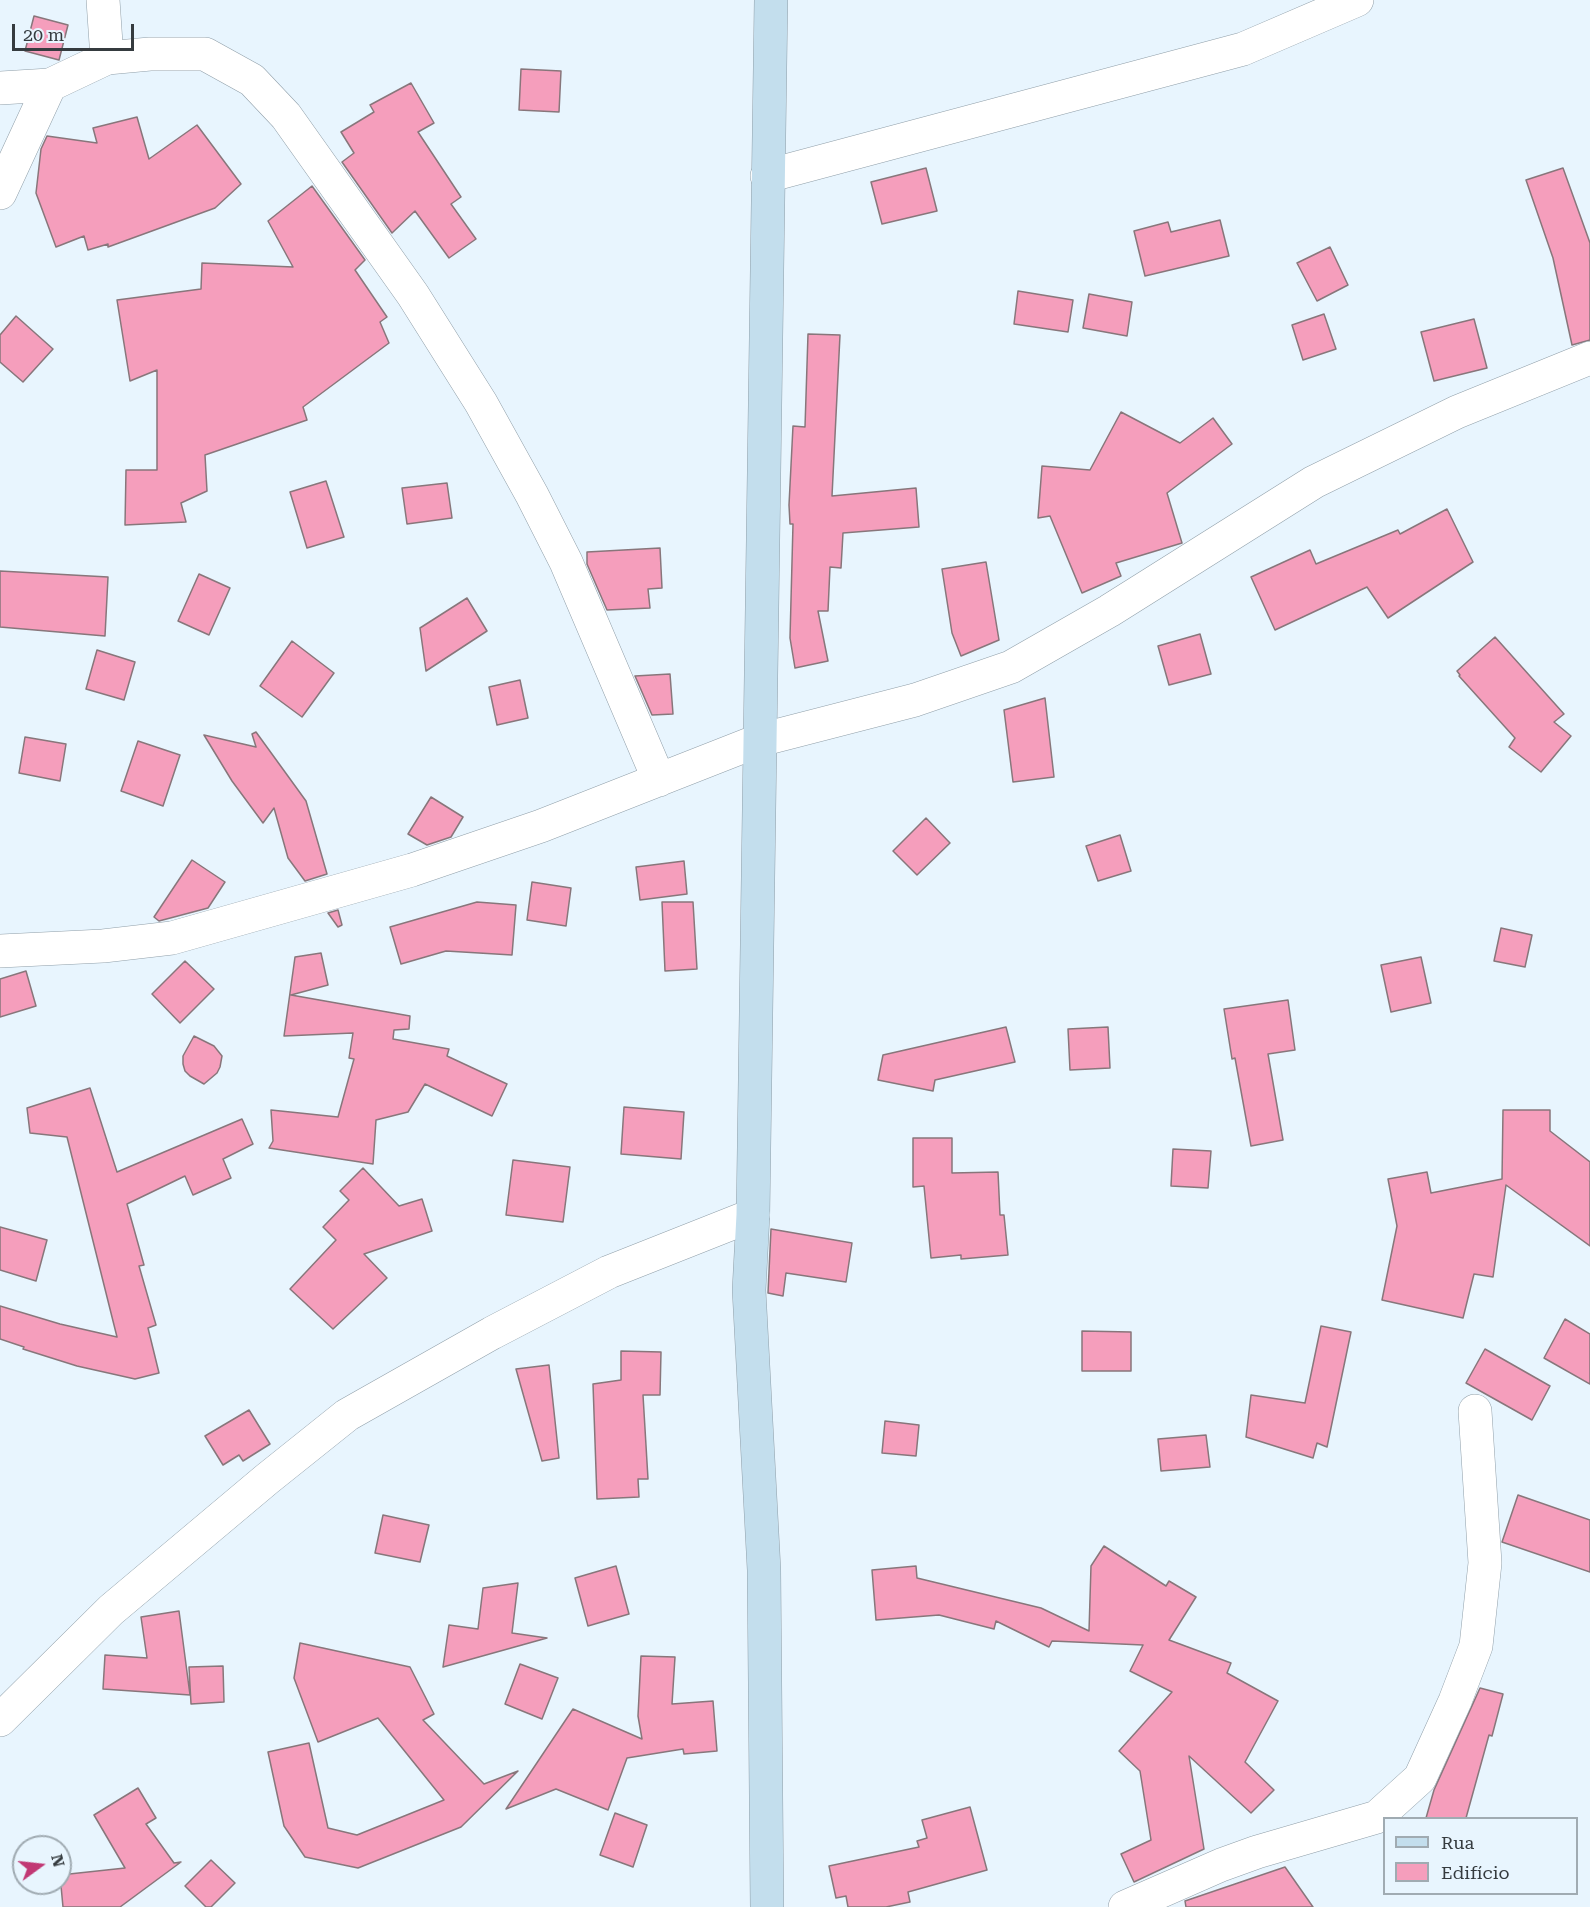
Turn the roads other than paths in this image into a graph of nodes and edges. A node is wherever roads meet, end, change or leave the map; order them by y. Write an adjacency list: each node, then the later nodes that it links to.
1 (104, 0): 4 (street)
2 (771, 0): 7 (street)
3 (1357, 0): 7 (street)
4 (107, 58): 5 (street); 11 (street)
5 (50, 85): 6 (street); 8 (street)
6 (0, 88)
7 (767, 176): 10 (street)
8 (0, 193)
9 (1590, 358): 10 (street)
10 (760, 740): 11 (street); 13 (street)
11 (659, 780): 12 (street)
12 (0, 951)
13 (753, 1215): 15 (street); 16 (street)
14 (1475, 1411): 17 (street)
15 (0, 1720)
16 (767, 1907)
17 (1125, 1907)

